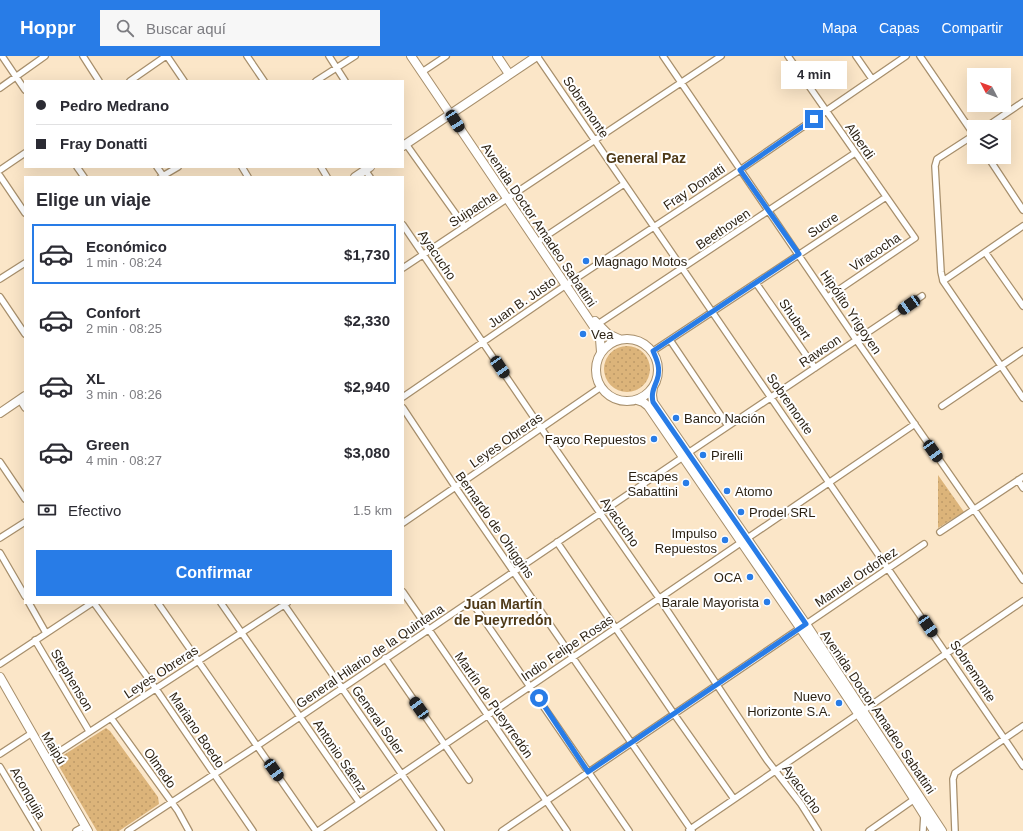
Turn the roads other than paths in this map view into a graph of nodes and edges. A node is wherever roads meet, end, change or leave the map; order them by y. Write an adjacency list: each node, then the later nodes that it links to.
1 (2, 56): 21 (street)
2 (45, 56): 21 (street)
3 (83, 56): 23 (street)
4 (166, 56): 24 (street); 25 (street)
5 (247, 56): 26 (street)
6 (329, 56): 18 (street)
7 (355, 56): 18 (street)
8 (411, 56): 19 (main road, Avenida Doctor Amadeo Sabattini)
9 (446, 56): 19 (street)
10 (497, 56): 20 (main road)
11 (537, 56): 20 (main road); 38 (street, Sobremonte)
12 (663, 56): 29 (street, Hipólito Yrigoyen)
13 (721, 56): 29 (street, Suipacha)
14 (788, 56): 33 (street, Alberdi)
15 (856, 56): 22 (street)
16 (906, 56): 22 (street, Fray Donatti)
17 (920, 56): 36 (street)
18 (336, 68): 27 (street); 28 (street)
19 (422, 72): 34 (main road, Avenida Doctor Amadeo Sabattini)
20 (509, 74): 34 (main road)
21 (16, 76): 30 (street); 31 (street)
22 (872, 79): 33 (street, Fray Donatti)
23 (98, 80)
24 (131, 80)
25 (183, 80)
26 (263, 80)
27 (318, 80)
28 (344, 80)
29 (681, 83): 38 (street, Suipacha); 45 (street, Hipólito Yrigoyen)
30 (0, 88)
31 (24, 88)
32 (1023, 102): 35 (street)
33 (826, 110): 40 (street, Alberdi); 45 (street, Fray Donatti)
34 (452, 112): 39 (main road); 52 (main road, Avenida Doctor Amadeo Sabattini)
35 (996, 120)
36 (967, 125)
37 (967, 140): 69 (street)
38 (594, 141): 50 (street, Sobremonte); 52 (street, Suipacha)
39 (405, 145): 58 (street)
40 (855, 153): 51 (street, Alberdi); 54 (street, Beethoven)
41 (24, 154): 44 (street)
42 (993, 164): 53 (street)
43 (176, 168): 48 (street)
44 (0, 170)
45 (740, 170): 54 (street, Hipólito Yrigoyen); 59 (street, Fray Donatti)
46 (369, 171): 49 (main road)
47 (0, 176): 55 (street)
48 (164, 176)
49 (357, 176)
50 (624, 184): 59 (street, Sobremonte); 61 (street)
51 (886, 197): 60 (street, Alberdi); 63 (street, Sucre)
52 (509, 198): 58 (street, Suipacha); 61 (main road, Avenida Doctor Amadeo Sabattini); 71 (main road, Avenida Doctor Amadeo Sabattini)
53 (1023, 210)
54 (769, 211): 63 (street, Hipólito Yrigoyen); 67 (street, Beethoven)
55 (24, 212)
56 (404, 226): 64 (street, Ayacucho)
57 (1023, 226): 62 (street)
58 (465, 227): 64 (street, Suipacha)
59 (654, 227): 67 (street, Sobremonte); 71 (street, Juan B. Justo)
60 (915, 238): 74 (street, Viracocha)
61 (540, 240): 71 (main road, Avenida Doctor Amadeo Sabattini)
62 (986, 252): 69 (street); 75 (street)
63 (799, 254): 70 (street, Sucre); 74 (street, Hipólito Yrigoyen)
64 (423, 255): 66 (street, Suipacha); 82 (street, Ayacucho)
65 (24, 264): 68 (street)
66 (404, 267)
67 (683, 269): 76 (street, Sobremonte); 77 (street, Beethoven)
68 (0, 279)
69 (943, 281): 86 (street)
70 (756, 283): 76 (street, Sucre); 87 (street, Shubert)
71 (568, 284): 77 (main road, Avenida Doctor Amadeo Sabattini); 82 (street, Juan B. Justo); 85 (main road, Avenida Doctor Amadeo Sabattini)
72 (922, 296): 81 (street, Rawson)
73 (0, 297): 78 (street)
74 (828, 297): 81 (street, Hipólito Yrigoyen)
75 (1023, 306)
76 (712, 311): 80 (street); 92 (street, Sobremonte)
77 (598, 324): 79 (main road, Avenida Doctor Amadeo Sabattini)
78 (24, 333)
79 (619, 339): 83 (main road); 85 (main road)
80 (670, 340): 83 (street); 99 (street)
81 (857, 341): 87 (street, Rawson); 98 (street, Hipólito Yrigoyen)
82 (483, 342): 90 (street, Juan B. Justo); 100 (street, Ayacucho)
83 (653, 351): 89 (main road)
84 (1023, 351): 86 (street)
85 (601, 352): 88 (main road)
86 (1001, 365): 93 (street); 95 (street)
87 (815, 368): 92 (street, Rawson)
88 (601, 387): 94 (main road); 100 (street, Leyes Obreras)
89 (653, 388): 94 (main road); 101 (main road, Avenida Doctor Amadeo Sabattini)
90 (404, 396)
91 (22, 398): 97 (main road)
92 (770, 398): 99 (street, General Hilario de la Quintana); 104 (street, Sobremonte)
93 (1023, 398)
94 (637, 400): 101 (main road, Avenida Doctor Amadeo Sabattini)
95 (942, 406)
96 (404, 410): 105 (street, Bernardo de Ohiggins)
97 (0, 413)
98 (915, 424): 104 (street, Indio Felipe Rosas); 108 (street, Hipólito Yrigoyen)
99 (728, 426): 101 (street, General Hilario de la Quintana)
100 (541, 428): 105 (street, Leyes Obreras); 109 (street, Ayacucho)
101 (685, 455): 109 (street, General Hilario de la Quintana); 114 (main road, Avenida Doctor Amadeo Sabattini)
102 (0, 462): 107 (street)
103 (1020, 478): 106 (street); 108 (street)
104 (829, 482): 114 (street, Indio Felipe Rosas); 118 (street, Sobremonte)
105 (456, 488): 110 (street, Leyes Obreras); 119 (street, Bernardo de Ohiggins)
106 (1023, 488)
107 (24, 498)
108 (974, 509): 112 (street); 120 (street, Hipólito Yrigoyen)
109 (600, 513): 115 (street, General Hilario de la Quintana); 123 (street, Ayacucho)
110 (404, 522)
111 (24, 523): 113 (street)
112 (940, 532)
113 (0, 538)
114 (744, 540): 123 (street, Indio Felipe Rosas); 132 (main road, Avenida Doctor Amadeo Sabattini)
115 (557, 542): 119 (street, General Hilario de la Quintana); 133 (street)
116 (924, 544): 118 (street, Manuel Ordoñez)
117 (0, 553): 121 (street)
118 (888, 568): 132 (street, Manuel Ordoñez); 138 (street, Sobremonte)
119 (514, 572): 124 (street, General Hilario de la Quintana); 139 (street, Bernardo de Ohiggins)
120 (1023, 580)
121 (24, 594)
122 (404, 594): 134 (street, Martín de Pueyrredón)
123 (659, 598): 133 (street, Indio Felipe Rosas); 144 (street, Ayacucho)
124 (471, 601): 134 (street, General Hilario de la Quintana); 145 (street)
125 (1023, 601): 138 (street)
126 (30, 604): 135 (street)
127 (91, 604): 135 (street)
128 (94, 604): 147 (street, Mariano Boedo)
129 (159, 604): 141 (street)
130 (222, 604): 136 (street, Antonio Sáenz)
131 (285, 604): 136 (street, Leyes Obreras); 146 (street, General Soler)
132 (803, 626): 144 (street, Manuel Ordoñez); 148 (main road, Avenida Doctor Amadeo Sabattini)
133 (615, 628): 139 (street, Indio Felipe Rosas); 149 (street)
134 (428, 630): 140 (street, General Hilario de la Quintana); 150 (street, Martín de Pueyrredón)
135 (46, 633): 137 (street)
136 (242, 633): 141 (street, Leyes Obreras); 151 (street, Antonio Sáenz)
137 (35, 640): 142 (street); 154 (street, Stephenson)
138 (946, 654): 148 (street); 156 (street, Sobremonte)
139 (573, 657): 145 (street, Indio Felipe Rosas); 157 (street, Bernardo de Ohiggins)
140 (385, 658): 146 (street, General Hilario de la Quintana); 158 (street)
141 (197, 661): 147 (street, Leyes Obreras); 159 (street)
142 (0, 664)
143 (0, 677): 155 (main road, Maipú)
144 (717, 685): 149 (street, Manuel Ordoñez); 164 (street, Ayacucho)
145 (530, 686): 150 (street, Indio Felipe Rosas); 165 (street)
146 (342, 688): 151 (street, General Hilario de la Quintana); 167 (street, General Soler)
147 (156, 689): 152 (street, Leyes Obreras); 166 (street, Mariano Boedo)
148 (860, 712): 164 (street); 169 (main road, Avenida Doctor Amadeo Sabattini)
149 (674, 714): 157 (street, Manuel Ordoñez); 170 (street)
150 (488, 716): 158 (street, Indio Felipe Rosas); 171 (street, Martín de Pueyrredón)
151 (300, 717): 159 (street, General Hilario de la Quintana); 172 (street, Antonio Sáenz)
152 (112, 718): 154 (street, Leyes Obreras); 173 (street, Olmedo)
153 (1023, 726): 156 (street)
154 (89, 731): 161 (street, Leyes Obreras)
155 (32, 733): 160 (street); 161 (main road, Maipú)
156 (1005, 739): 162 (street, Sobremonte); 192 (street)
157 (631, 743): 165 (street, Manuel Ordoñez); 177 (street, Bernardo de Ohiggins)
158 (445, 745): 167 (street, Indio Felipe Rosas); 168 (street)
159 (257, 746): 166 (street, General Hilario de la Quintana); 182 (street)
160 (0, 754)
161 (48, 759): 175 (main road, Maipú)
162 (1023, 766)
163 (0, 767): 178 (street, Aconquija)
164 (776, 770): 170 (street); 187 (street, Ayacucho)
165 (588, 772): 171 (street, Manuel Ordoñez); 186 (street)
166 (214, 774): 173 (street, General Hilario de la Quintana); 181 (street, Mariano Boedo)
167 (401, 774): 172 (street, Indio Felipe Rosas); 183 (street, General Soler)
168 (468, 780)
169 (917, 798): 174 (main road, Avenida Doctor Amadeo Sabattini); 188 (street); 191 (main road, Avenida Doctor Amadeo Sabattini)
170 (734, 799): 177 (street)
171 (546, 801): 184 (street, Manuel Ordoñez); 185 (street, Martín de Pueyrredón)
172 (359, 802): 182 (street, Indio Felipe Rosas)
173 (171, 803): 176 (street, General Hilario de la Quintana); 180 (street, Olmedo)
174 (924, 814): 189 (street); 190 (main road, Avenida Doctor Amadeo Sabattini)
175 (87, 828): 179 (street)
176 (130, 830)
177 (690, 830)
178 (38, 831)
179 (76, 831)
180 (189, 831)
181 (253, 831)
182 (317, 831)
183 (441, 831)
184 (503, 831)
185 (567, 831)
186 (629, 831)
187 (818, 831)
188 (869, 831)
189 (923, 831)
190 (934, 831)
191 (942, 831)
192 (955, 831)

